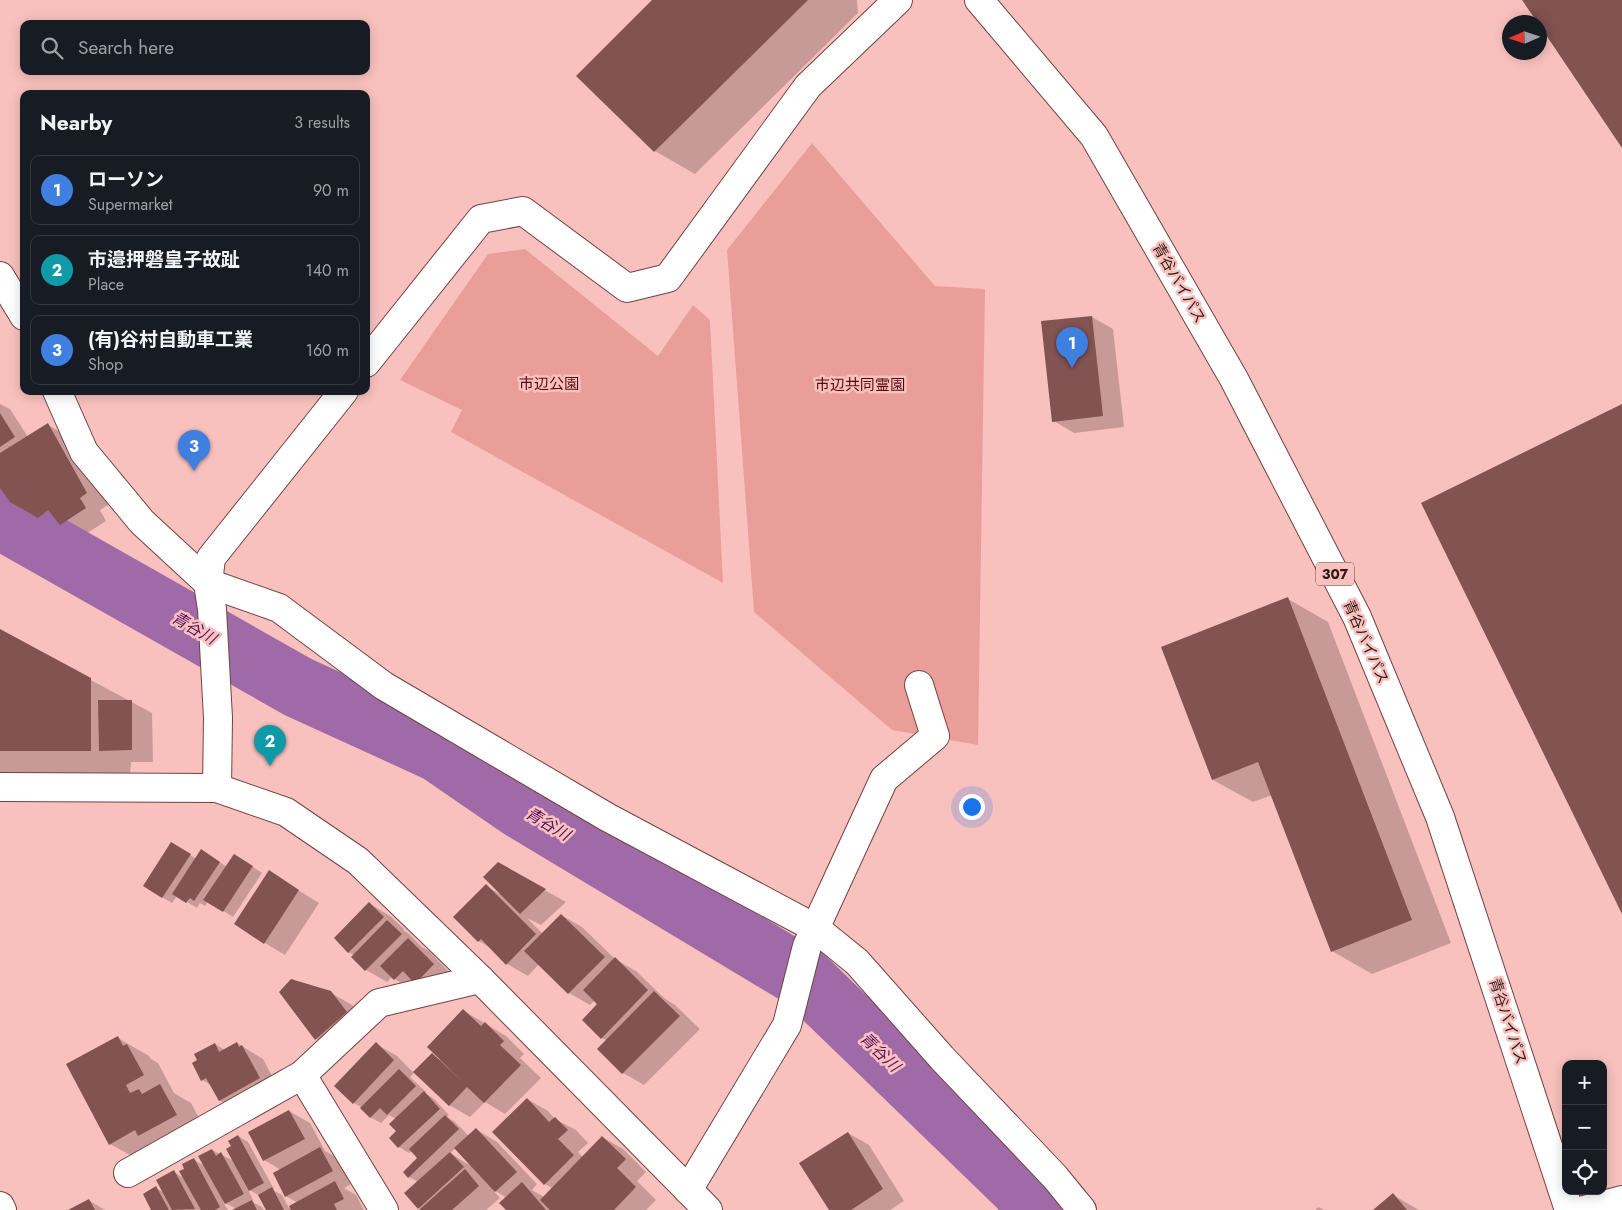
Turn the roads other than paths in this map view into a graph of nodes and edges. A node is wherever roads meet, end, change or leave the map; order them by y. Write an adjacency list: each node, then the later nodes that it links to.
1 (898, 0): 5 (main road)
2 (979, 0): 23 (main road, 青谷バイパス / 307)
3 (0, 276): 4 (main road)
4 (20, 309)
5 (370, 359)
6 (59, 395): 8 (main road)
7 (341, 395): 8 (main road)
8 (208, 583): 11 (main road); 12 (main road)
9 (919, 685): 12 (main road)
10 (0, 787): 11 (main road)
11 (217, 788): 13 (main road)
12 (811, 937): 16 (main road); 22 (main road)
13 (480, 979): 14 (main road); 16 (main road)
14 (302, 1075): 15 (main road); 20 (main road)
15 (128, 1173)
16 (688, 1190): 21 (main road)
17 (1622, 1200): 24 (main road)
18 (0, 1206): 19 (main road)
19 (2, 1210)
20 (384, 1210)
21 (708, 1210)
22 (1082, 1210)
23 (1569, 1210)
24 (1584, 1210)

